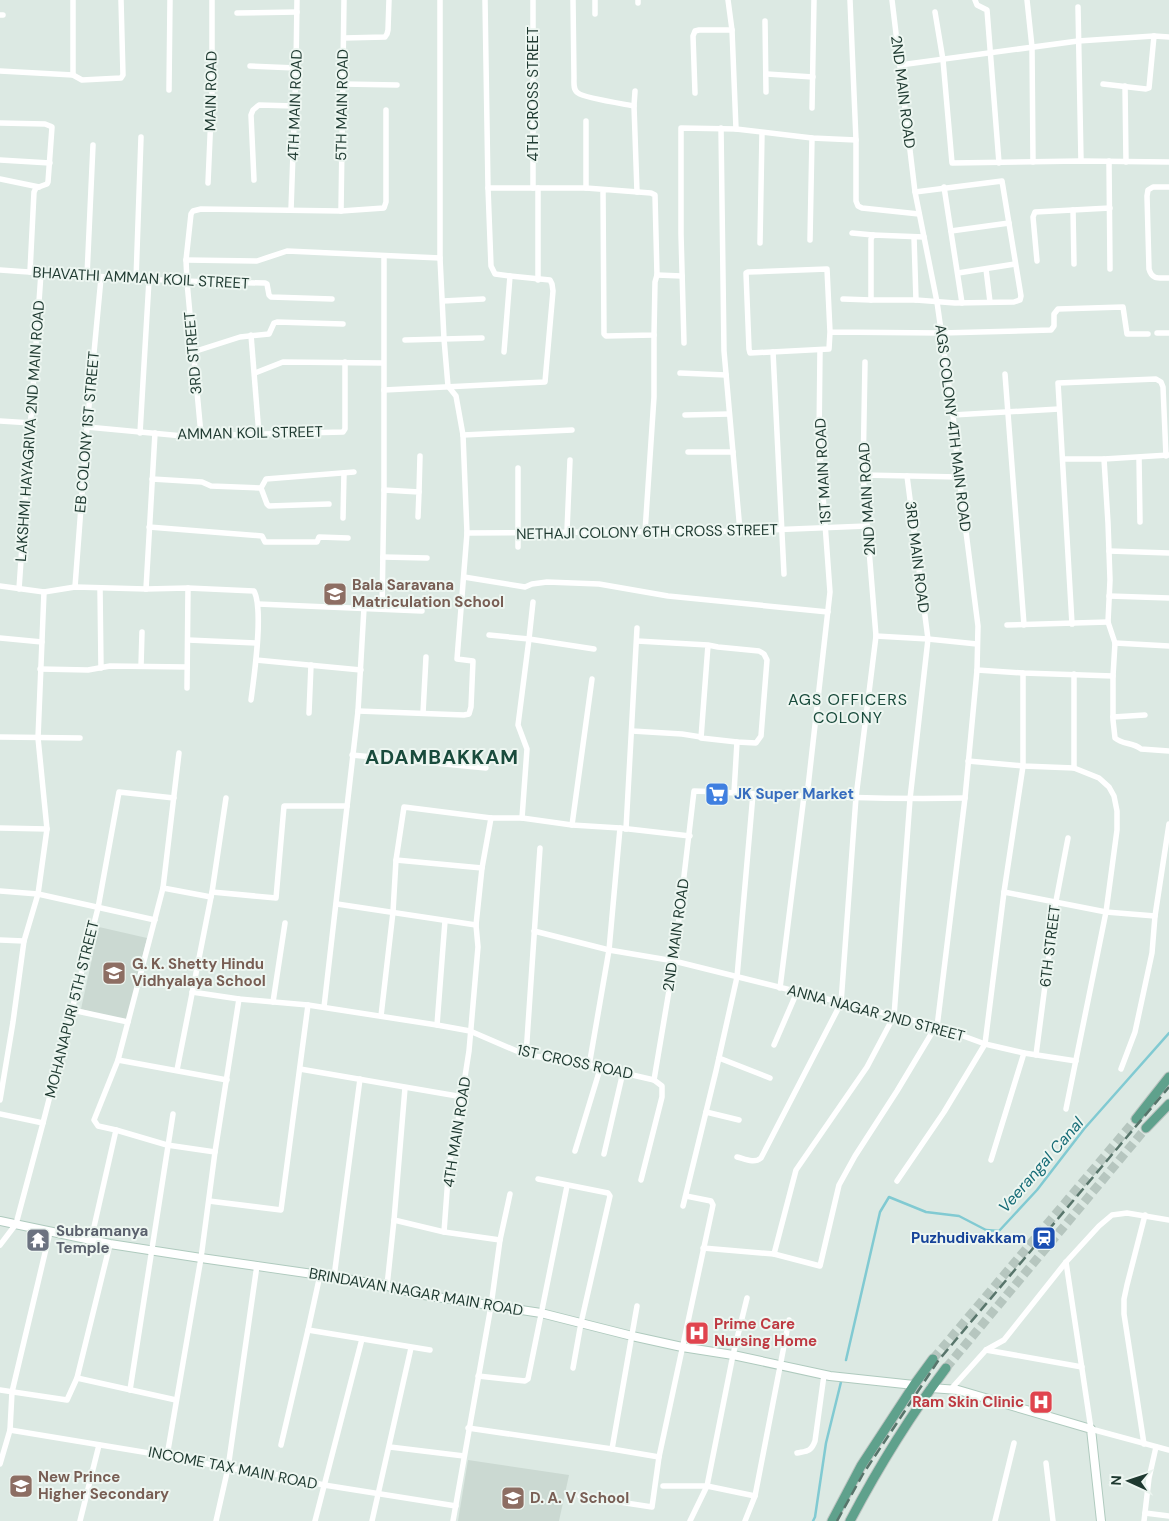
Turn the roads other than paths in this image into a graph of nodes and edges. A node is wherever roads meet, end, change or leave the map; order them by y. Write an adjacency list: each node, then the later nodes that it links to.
1 (73, 0): 38 (street)
2 (121, 0): 38 (street)
3 (170, 0): 44 (street)
4 (212, 0): 71 (street, MAIN ROAD)
5 (297, 0): 20 (street, 4TH MAIN ROAD)
6 (344, 0): 28 (street, 5TH MAIN ROAD)
7 (389, 0): 28 (street)
8 (440, 0): 95 (street)
9 (485, 0): 75 (street)
10 (533, 0): 76 (street, 4TH CROSS STREET)
11 (573, 0): 49 (street)
12 (595, 0): 23 (street)
13 (728, 0): 25 (street)
14 (814, 0): 39 (street)
15 (850, 0): 59 (street)
16 (892, 0): 33 (street, 2ND MAIN ROAD)
17 (975, 0): 31 (street)
18 (1027, 0): 30 (street)
19 (1078, 6): 29 (street)
20 (297, 12): 22 (street); 35 (street, 4TH MAIN ROAD)
21 (935, 12): 32 (street)
22 (237, 13)
23 (595, 14)
24 (765, 21): 37 (street)
25 (732, 30): 47 (street); 55 (street)
26 (1154, 36): 27 (street); 29 (street); 43 (street)
27 (1169, 37)
28 (344, 38): 40 (street, 5TH MAIN ROAD)
29 (1078, 41): 30 (street); 62 (street)
30 (1032, 46): 31 (street); 64 (street)
31 (990, 54): 32 (street); 68 (street)
32 (943, 60): 33 (street); 68 (street)
33 (900, 65): 80 (street, 2ND MAIN ROAD)
34 (250, 66): 35 (street)
35 (296, 68): 48 (street, 4TH MAIN ROAD)
36 (0, 71): 38 (street)
37 (767, 74): 39 (street); 46 (street)
38 (72, 75)
39 (813, 77): 50 (street)
40 (342, 84): 42 (street); 84 (street, 5TH MAIN ROAD)
41 (1103, 84): 43 (street)
42 (397, 85)
43 (1125, 86): 65 (street)
44 (169, 90)
45 (635, 91): 49 (street)
46 (766, 92)
47 (695, 93)
48 (295, 106): 70 (street); 82 (street, 4TH MAIN ROAD)
49 (634, 106): 79 (street)
50 (812, 108)
51 (386, 110): 84 (street)
52 (586, 121): 77 (street)
53 (0, 123): 67 (street)
54 (721, 128): 55 (street); 109 (street); 147 (street)
55 (736, 129): 56 (street)
56 (762, 133): 58 (street); 93 (street)
57 (141, 137): 112 (street)
58 (812, 138): 59 (street); 92 (street)
59 (856, 140): 85 (street)
60 (93, 145): 106 (street)
61 (0, 160): 67 (street)
62 (1081, 161): 63 (street); 64 (street)
63 (1109, 161): 65 (street); 81 (street)
64 (1032, 162): 68 (street)
65 (1126, 162): 66 (street)
66 (1169, 162)
67 (50, 163): 74 (street)
68 (999, 163)
69 (0, 179): 74 (street)
70 (254, 180)
71 (208, 183)
72 (944, 187): 80 (street); 86 (street); 87 (street)
73 (1169, 187): 111 (street)
74 (36, 188): 103 (street)
75 (488, 188): 76 (street); 107 (street)
76 (536, 188): 77 (street); 114 (street, 4TH CROSS STREET)
77 (586, 188): 78 (street)
78 (603, 190): 79 (street); 132 (street)
79 (637, 192): 108 (street)
80 (915, 192): 85 (street, 2ND MAIN ROAD)
81 (1110, 208): 83 (street); 101 (street)
82 (291, 210): 84 (street); 96 (street, 3RD STREET)
83 (1073, 210): 97 (street); 99 (street)
84 (340, 211)
85 (919, 214): 91 (street, AGS COLONY 4TH MAIN ROAD)
86 (1009, 223): 87 (street); 98 (street)
87 (951, 231): 104 (street)
88 (852, 233): 89 (street)
89 (873, 235): 90 (street); 119 (street)
90 (914, 237): 91 (street); 120 (street)
91 (924, 237): 122 (street, AGS COLONY 4TH MAIN ROAD)
92 (810, 240)
93 (760, 243)
94 (384, 256): 95 (street); 96 (street); 143 (street)
95 (440, 258): 121 (street)
96 (186, 260): 115 (street, 3RD STREET)
97 (1037, 261)
98 (1015, 264): 100 (street); 123 (street)
99 (1074, 264)
100 (986, 269): 104 (street); 123 (street)
101 (1110, 269)
102 (0, 270): 103 (street, BHAVATHI AMMAN KOIL STREET)
103 (30, 272): 105 (street, BHAVATHI AMMAN KOIL STREET)
104 (958, 273): 124 (street)
105 (41, 274): 106 (street, BHAVATHI AMMAN KOIL STREET); 156 (street, LAKSHMI HAYAGRIVA 2ND MAIN ROAD)
106 (88, 276): 110 (street, BHAVATHI AMMAN KOIL STREET)
107 (510, 276): 114 (street); 139 (street)
108 (657, 276): 109 (street); 132 (street)
109 (682, 276): 136 (street)
110 (101, 278): 112 (street, BHAVATHI AMMAN KOIL STREET); 157 (street, EB COLONY 1ST STREET)
111 (1169, 278)
112 (136, 280): 113 (street, BHAVATHI AMMAN KOIL STREET)
113 (150, 280): 115 (street, BHAVATHI AMMAN KOIL STREET); 159 (street)
114 (538, 280): 148 (street)
115 (187, 282): 116 (street, BHAVATHI AMMAN KOIL STREET); 138 (street, 3RD STREET)
116 (332, 299)
117 (482, 299): 121 (street)
118 (843, 299): 119 (street)
119 (871, 300): 120 (street)
120 (916, 300): 122 (street)
121 (443, 301): 134 (street)
122 (937, 302): 124 (street); 127 (street, AGS COLONY 4TH MAIN ROAD)
123 (990, 302): 124 (street)
124 (962, 303)
125 (343, 324): 131 (street)
126 (830, 332): 127 (street); 137 (street); 140 (street)
127 (941, 333): 130 (street); 154 (street, AGS COLONY 4TH MAIN ROAD)
128 (1157, 333): 129 (street)
129 (1169, 333)
130 (1148, 334)
131 (251, 335): 138 (street); 144 (street)
132 (654, 335): 192 (street)
133 (482, 338): 134 (street)
134 (444, 339): 135 (street); 148 (street)
135 (405, 340)
136 (684, 343)
137 (820, 350): 140 (street); 188 (street, 1ST MAIN ROAD)
138 (193, 352): 161 (street, 3RD STREET)
139 (504, 352)
140 (773, 352): 189 (street)
141 (345, 362): 143 (street); 144 (street); 162 (street, AMMAN KOIL STREET)
142 (865, 362): 175 (street, 2ND MAIN ROAD)
143 (383, 363): 149 (street)
144 (255, 373): 162 (street)
145 (680, 373): 147 (street)
146 (1005, 374): 151 (street)
147 (726, 375): 152 (street)
148 (448, 386): 149 (street); 163 (street)
149 (384, 390): 180 (street)
150 (1060, 409): 151 (street); 167 (street); 169 (street)
151 (1007, 412): 154 (street); 221 (street)
152 (730, 414): 153 (street); 165 (street)
153 (685, 415)
154 (953, 416): 177 (street, AGS COLONY 4TH MAIN ROAD)
155 (0, 420): 156 (street)
156 (32, 423): 207 (street, LAKSHMI HAYAGRIVA 2ND MAIN ROAD)
157 (87, 427): 159 (street, AMMAN KOIL STREET); 204 (street, EB COLONY 1ST STREET)
158 (572, 430): 163 (street)
159 (140, 433): 160 (street, AMMAN KOIL STREET)
160 (155, 434): 161 (street, AMMAN KOIL STREET); 178 (street)
161 (201, 435): 162 (street, AMMAN KOIL STREET)
162 (259, 435)
163 (462, 435): 193 (street)
164 (688, 452): 165 (street)
165 (733, 452): 190 (street)
166 (420, 456): 181 (street)
167 (1167, 456): 168 (street)
168 (1139, 458): 170 (street); 185 (street)
169 (1063, 459): 170 (street); 219 (street)
170 (1104, 459): 197 (street)
171 (570, 460): 191 (street)
172 (518, 468): 194 (street)
173 (354, 472): 174 (street)
174 (344, 473): 179 (street); 183 (street)
175 (863, 475): 176 (street); 186 (street, 2ND MAIN ROAD)
176 (907, 476): 177 (street); 228 (street, 3RD MAIN ROAD)
177 (959, 476): 234 (street, AGS COLONY 4TH MAIN ROAD)
178 (152, 479): 179 (street); 187 (street)
179 (262, 488): 182 (street)
180 (384, 490): 181 (street); 199 (street)
181 (419, 492): 184 (street)
182 (329, 504)
183 (343, 518)
184 (418, 518)
185 (1140, 522)
186 (867, 526): 188 (street, NETHAJI COLONY 6TH CROSS STREET); 225 (street, 2ND MAIN ROAD)
187 (149, 528): 195 (street); 208 (street)
188 (826, 528): 189 (street, NETHAJI COLONY 6TH CROSS STREET); 217 (street, 1ST MAIN ROAD)
189 (782, 530): 190 (street, NETHAJI COLONY 6TH CROSS STREET); 201 (street)
190 (740, 531): 192 (street, NETHAJI COLONY 6TH CROSS STREET)
191 (567, 532): 192 (street, NETHAJI COLONY 6TH CROSS STREET); 194 (street, NETHAJI COLONY 6TH CROSS STREET)
192 (645, 532)
193 (467, 533): 194 (street, NETHAJI COLONY 6TH CROSS STREET); 202 (street)
194 (517, 533): 196 (street)
195 (348, 538)
196 (518, 548)
197 (1109, 551): 198 (street); 210 (street)
198 (1169, 553)
199 (383, 557): 200 (street); 215 (street)
200 (427, 558)
201 (784, 574)
202 (464, 577): 217 (street); 255 (street)
203 (0, 586): 207 (street)
204 (75, 587): 205 (street); 209 (street)
205 (100, 588): 208 (street); 243 (street)
206 (188, 588): 208 (street); 213 (street); 229 (street)
207 (20, 589): 209 (street)
208 (146, 589)
209 (44, 592): 231 (street)
210 (1109, 596): 211 (street); 218 (street)
211 (1169, 598)
212 (533, 602): 227 (street)
213 (258, 604): 214 (street); 232 (street)
214 (364, 608): 215 (street); 245 (street)
215 (382, 609): 216 (street)
216 (422, 612)
217 (828, 612): 273 (street, 1ST MAIN ROAD)
218 (1108, 622): 219 (street); 233 (street)
219 (1072, 624): 221 (street)
220 (1007, 625): 221 (street)
221 (1024, 625)
222 (638, 628): 230 (street)
223 (142, 632): 241 (street)
224 (489, 635): 227 (street)
225 (876, 636): 228 (street); 274 (street, 2ND MAIN ROAD)
226 (0, 638): 231 (street)
227 (529, 639): 237 (street); 281 (street)
228 (928, 639): 234 (street); 278 (street, 3RD MAIN ROAD)
229 (188, 640): 232 (street); 242 (street)
230 (636, 641): 235 (street); 258 (street)
231 (42, 642): 244 (street)
232 (257, 642): 239 (street)
233 (1116, 643): 236 (street); 249 (street)
234 (978, 644): 246 (street, AGS COLONY 4TH MAIN ROAD)
235 (708, 645): 260 (street); 263 (street)
236 (1169, 646)
237 (594, 649)
238 (426, 657): 255 (street)
239 (256, 660): 240 (street); 252 (street)
240 (311, 665): 245 (street); 254 (street)
241 (140, 666): 242 (street); 243 (street)
242 (187, 667): 251 (street)
243 (101, 668): 244 (street)
244 (40, 669): 261 (street)
245 (361, 670): 253 (street)
246 (977, 670): 247 (street); 267 (street, AGS COLONY 4TH MAIN ROAD)
247 (1023, 674): 248 (street); 268 (street)
248 (1074, 674): 249 (street); 270 (street)
249 (1113, 676): 257 (street)
250 (592, 679): 283 (street)
251 (187, 688)
252 (251, 700)
253 (358, 711): 255 (street); 266 (street)
254 (309, 713)
255 (423, 713)
256 (1145, 715): 257 (street)
257 (1113, 717): 264 (street)
258 (632, 731): 260 (street); 285 (street)
259 (0, 737): 261 (street)
260 (701, 737): 263 (street)
261 (38, 738): 262 (street); 286 (street)
262 (80, 738)
263 (737, 742): 271 (street)
264 (1169, 751)
265 (179, 753): 275 (street)
266 (352, 755): 269 (street); 279 (street)
267 (968, 761): 268 (street); 277 (street, AGS COLONY 4TH MAIN ROAD)
268 (1024, 766): 270 (street); 295 (street)
269 (486, 768)
270 (1074, 768): 302 (street)
271 (734, 793): 272 (street); 287 (street, 2ND MAIN ROAD)
272 (753, 794): 273 (street); 313 (street)
273 (805, 796): 274 (street); 314 (street, 1ST MAIN ROAD)
274 (856, 796): 278 (street); 319 (street, 2ND MAIN ROAD)
275 (174, 798): 293 (street); 300 (street, MOHANAPURI 5TH STREET)
276 (226, 798): 297 (street)
277 (965, 798): 278 (street); 327 (street, AGS COLONY 4TH MAIN ROAD)
278 (910, 799): 324 (street, 3RD MAIN ROAD)
279 (347, 806): 297 (street); 299 (street)
280 (491, 818): 281 (street); 290 (street); 292 (street, 4TH MAIN ROAD)
281 (522, 818): 283 (street)
282 (1169, 824): 291 (street)
283 (572, 825): 285 (street)
284 (0, 828): 286 (street)
285 (623, 828): 287 (street); 311 (street)
286 (47, 829): 296 (street)
287 (690, 836): 312 (street, 2ND MAIN ROAD)
288 (1068, 838): 298 (street, 6TH STREET)
289 (540, 848): 308 (street)
290 (396, 860): 292 (street); 301 (street)
291 (1166, 861): 303 (street)
292 (482, 868): 307 (street, 4TH MAIN ROAD)
293 (163, 888): 297 (street); 304 (street)
294 (0, 891): 296 (street)
295 (1004, 892): 298 (street); 329 (street)
296 (38, 894): 300 (street); 310 (street)
297 (211, 894): 315 (street)
298 (1056, 901): 302 (street); 333 (street, 6TH STREET)
299 (337, 904): 301 (street); 321 (street)
300 (98, 908): 304 (street); 322 (street, MOHANAPURI 5TH STREET)
301 (393, 912): 305 (street); 323 (street)
302 (1106, 912): 303 (street); 336 (street)
303 (1155, 916): 340 (street)
304 (155, 920): 325 (street)
305 (445, 921): 307 (street); 326 (street)
306 (285, 923): 318 (street)
307 (476, 925): 328 (street, 4TH MAIN ROAD)
308 (534, 931): 311 (street, ANNA NAGAR 2ND STREET); 332 (street)
309 (0, 940): 310 (street)
310 (24, 941): 351 (street)
311 (609, 950): 312 (street, ANNA NAGAR 2ND STREET); 337 (street)
312 (674, 961): 313 (street, ANNA NAGAR 2ND STREET); 347 (street, 2ND MAIN ROAD)
313 (736, 977): 314 (street, ANNA NAGAR 2ND STREET); 334 (street)
314 (780, 988): 316 (street, ANNA NAGAR 2ND STREET)
315 (192, 992): 317 (street, 1ST CROSS ROAD); 341 (street)
316 (797, 992): 319 (street, ANNA NAGAR 2ND STREET); 330 (street)
317 (239, 999): 318 (street, 1ST CROSS ROAD); 346 (street)
318 (273, 1002): 320 (street, 1ST CROSS ROAD)
319 (841, 1003): 324 (street, ANNA NAGAR 2ND STREET); 366 (street)
320 (308, 1005): 321 (street, 1ST CROSS ROAD); 338 (street)
321 (324, 1007): 323 (street, 1ST CROSS ROAD)
322 (72, 1010): 325 (street); 359 (street, MOHANAPURI 5TH STREET)
323 (381, 1016): 326 (street, 1ST CROSS ROAD)
324 (894, 1016): 327 (street, ANNA NAGAR 2ND STREET); 389 (street)
325 (128, 1022): 335 (street)
326 (437, 1025): 328 (street, 1ST CROSS ROAD)
327 (936, 1027): 329 (street, ANNA NAGAR 2ND STREET); 389 (street)
328 (470, 1032): 332 (street, 1ST CROSS ROAD); 350 (street, 4TH MAIN ROAD)
329 (985, 1044): 331 (street, ANNA NAGAR 2ND STREET); 370 (street)
330 (774, 1045)
331 (1024, 1053): 333 (street, ANNA NAGAR 2ND STREET); 367 (street)
332 (526, 1055): 337 (street, 1ST CROSS ROAD)
333 (1036, 1055): 336 (street, ANNA NAGAR 2ND STREET)
334 (719, 1058): 344 (street); 354 (street)
335 (118, 1060): 341 (street); 361 (street)
336 (1076, 1062): 353 (street)
337 (589, 1066): 339 (street, 1ST CROSS ROAD)
338 (300, 1069): 345 (street); 374 (street)
339 (600, 1069): 342 (street, 1ST CROSS ROAD); 363 (street)
340 (1121, 1069)
341 (177, 1070): 346 (street)
342 (623, 1072): 347 (street, 1ST CROSS ROAD); 365 (street)
343 (1169, 1077): 349 (main road)
344 (770, 1078)
345 (360, 1079): 348 (street); 394 (street)
346 (227, 1080): 364 (street)
347 (654, 1080): 369 (street)
348 (405, 1088): 350 (street); 377 (street)
349 (1165, 1090): 357 (main road)
350 (463, 1097): 382 (street, 4TH MAIN ROAD)
351 (0, 1100)
352 (1169, 1104): 360 (main road)
353 (1066, 1109)
354 (706, 1112): 358 (street); 373 (street)
355 (0, 1114): 359 (street)
356 (173, 1114): 362 (street)
357 (1136, 1119)
358 (738, 1120)
359 (43, 1123): 380 (street, MOHANAPURI 5TH STREET)
360 (1146, 1128)
361 (116, 1130): 362 (street); 383 (street)
362 (167, 1145): 364 (street); 388 (street)
363 (575, 1151)
364 (215, 1152): 374 (street)
365 (604, 1154)
366 (738, 1157)
367 (991, 1160)
368 (538, 1179): 371 (street)
369 (641, 1180)
370 (897, 1181)
371 (567, 1186): 399 (street); 401 (street)
372 (510, 1194): 384 (street)
373 (686, 1196): 375 (street); 387 (street)
374 (209, 1201): 390 (street)
375 (683, 1206)
376 (1145, 1215): 378 (street); 391 (street); 429 (street)
377 (394, 1220): 382 (street); 395 (street)
378 (1169, 1220)
379 (0, 1221): 380 (street, BRINDAVAN NAGAR MAIN ROAD)
380 (16, 1224): 381 (street, BRINDAVAN NAGAR MAIN ROAD); 386 (street)
381 (50, 1232): 383 (street, BRINDAVAN NAGAR MAIN ROAD); 423 (street)
382 (444, 1232): 384 (street)
383 (91, 1240): 385 (street, BRINDAVAN NAGAR MAIN ROAD)
384 (500, 1240): 397 (street)
385 (110, 1244): 388 (street, BRINDAVAN NAGAR MAIN ROAD); 417 (street)
386 (0, 1245)
387 (703, 1248): 389 (street); 405 (street)
388 (152, 1250): 390 (street, BRINDAVAN NAGAR MAIN ROAD); 422 (street)
389 (774, 1254)
390 (200, 1258): 392 (street, BRINDAVAN NAGAR MAIN ROAD); 424 (street)
391 (1066, 1262): 408 (street); 412 (street)
392 (257, 1266): 393 (street, BRINDAVAN NAGAR MAIN ROAD); 443 (street)
393 (320, 1275): 394 (street, BRINDAVAN NAGAR MAIN ROAD); 402 (street)
394 (334, 1277): 395 (street, BRINDAVAN NAGAR MAIN ROAD)
395 (387, 1286): 397 (street, BRINDAVAN NAGAR MAIN ROAD)
396 (747, 1298): 409 (street)
397 (491, 1306): 399 (street, BRINDAVAN NAGAR MAIN ROAD); 415 (street)
398 (637, 1306): 403 (street)
399 (541, 1313): 401 (street, BRINDAVAN NAGAR MAIN ROAD); 415 (street)
400 (789, 1320): 411 (street)
401 (581, 1323): 403 (street, BRINDAVAN NAGAR MAIN ROAD); 413 (street)
402 (308, 1330): 404 (street); 431 (street)
403 (632, 1336): 405 (street, BRINDAVAN NAGAR MAIN ROAD); 434 (street)
404 (362, 1339): 406 (street); 445 (street)
405 (682, 1347): 409 (street, BRINDAVAN NAGAR MAIN ROAD); 439 (street)
406 (411, 1348): 407 (street); 432 (street)
407 (430, 1350)
408 (986, 1350): 412 (street); 420 (street)
409 (733, 1356): 411 (street, BRINDAVAN NAGAR MAIN ROAD); 447 (street)
410 (933, 1359): 418 (main road)
411 (781, 1367): 416 (street, BRINDAVAN NAGAR MAIN ROAD); 450 (street)
412 (1082, 1367): 426 (street)
413 (572, 1368)
414 (946, 1368): 419 (main road)
415 (478, 1376): 425 (street)
416 (827, 1376): 418 (street, BRINDAVAN NAGAR MAIN ROAD); 436 (street)
417 (77, 1378): 422 (street); 423 (street)
418 (914, 1385): 442 (main road)
419 (931, 1388): 420 (street); 444 (main road)
420 (951, 1389): 426 (street)
421 (0, 1390): 423 (street)
422 (130, 1390): 424 (street)
423 (12, 1392): 427 (street)
424 (176, 1400): 437 (street)
425 (468, 1428): 434 (street); 438 (street)
426 (1091, 1429): 429 (street); 465 (street)
427 (10, 1430): 430 (street, INCOME TAX MAIN ROAD); 440 (street)
428 (1014, 1443): 463 (street)
429 (1144, 1444): 433 (street)
430 (99, 1445): 437 (street, INCOME TAX MAIN ROAD); 454 (street)
431 (281, 1445)
432 (390, 1447): 438 (street); 448 (street)
433 (1156, 1447): 435 (street); 452 (street)
434 (612, 1449): 439 (street)
435 (1169, 1450)
436 (797, 1453)
437 (167, 1456): 443 (street, INCOME TAX MAIN ROAD)
438 (464, 1456): 451 (street)
439 (660, 1457): 449 (street)
440 (0, 1462)
441 (1046, 1463): 464 (street)
442 (860, 1466): 444 (main road); 461 (main road)
443 (228, 1468): 445 (street, INCOME TAX MAIN ROAD); 455 (street)
444 (873, 1476): 462 (main road)
445 (324, 1485): 448 (street, INCOME TAX MAIN ROAD); 456 (street)
446 (663, 1486): 447 (street)
447 (707, 1486): 450 (street); 459 (street)
448 (379, 1493): 451 (street, INCOME TAX MAIN ROAD); 457 (street)
449 (580, 1496)
450 (755, 1496): 460 (street)
451 (456, 1506): 458 (street)
452 (1145, 1513): 453 (street); 466 (street)
453 (1169, 1516)
454 (81, 1521)
455 (216, 1521)
456 (316, 1521)
457 (372, 1521)
458 (453, 1521)
459 (690, 1521)
460 (745, 1521)
461 (832, 1521)
462 (850, 1521)
463 (996, 1521)
464 (1053, 1521)
465 (1101, 1521)
466 (1144, 1521)

